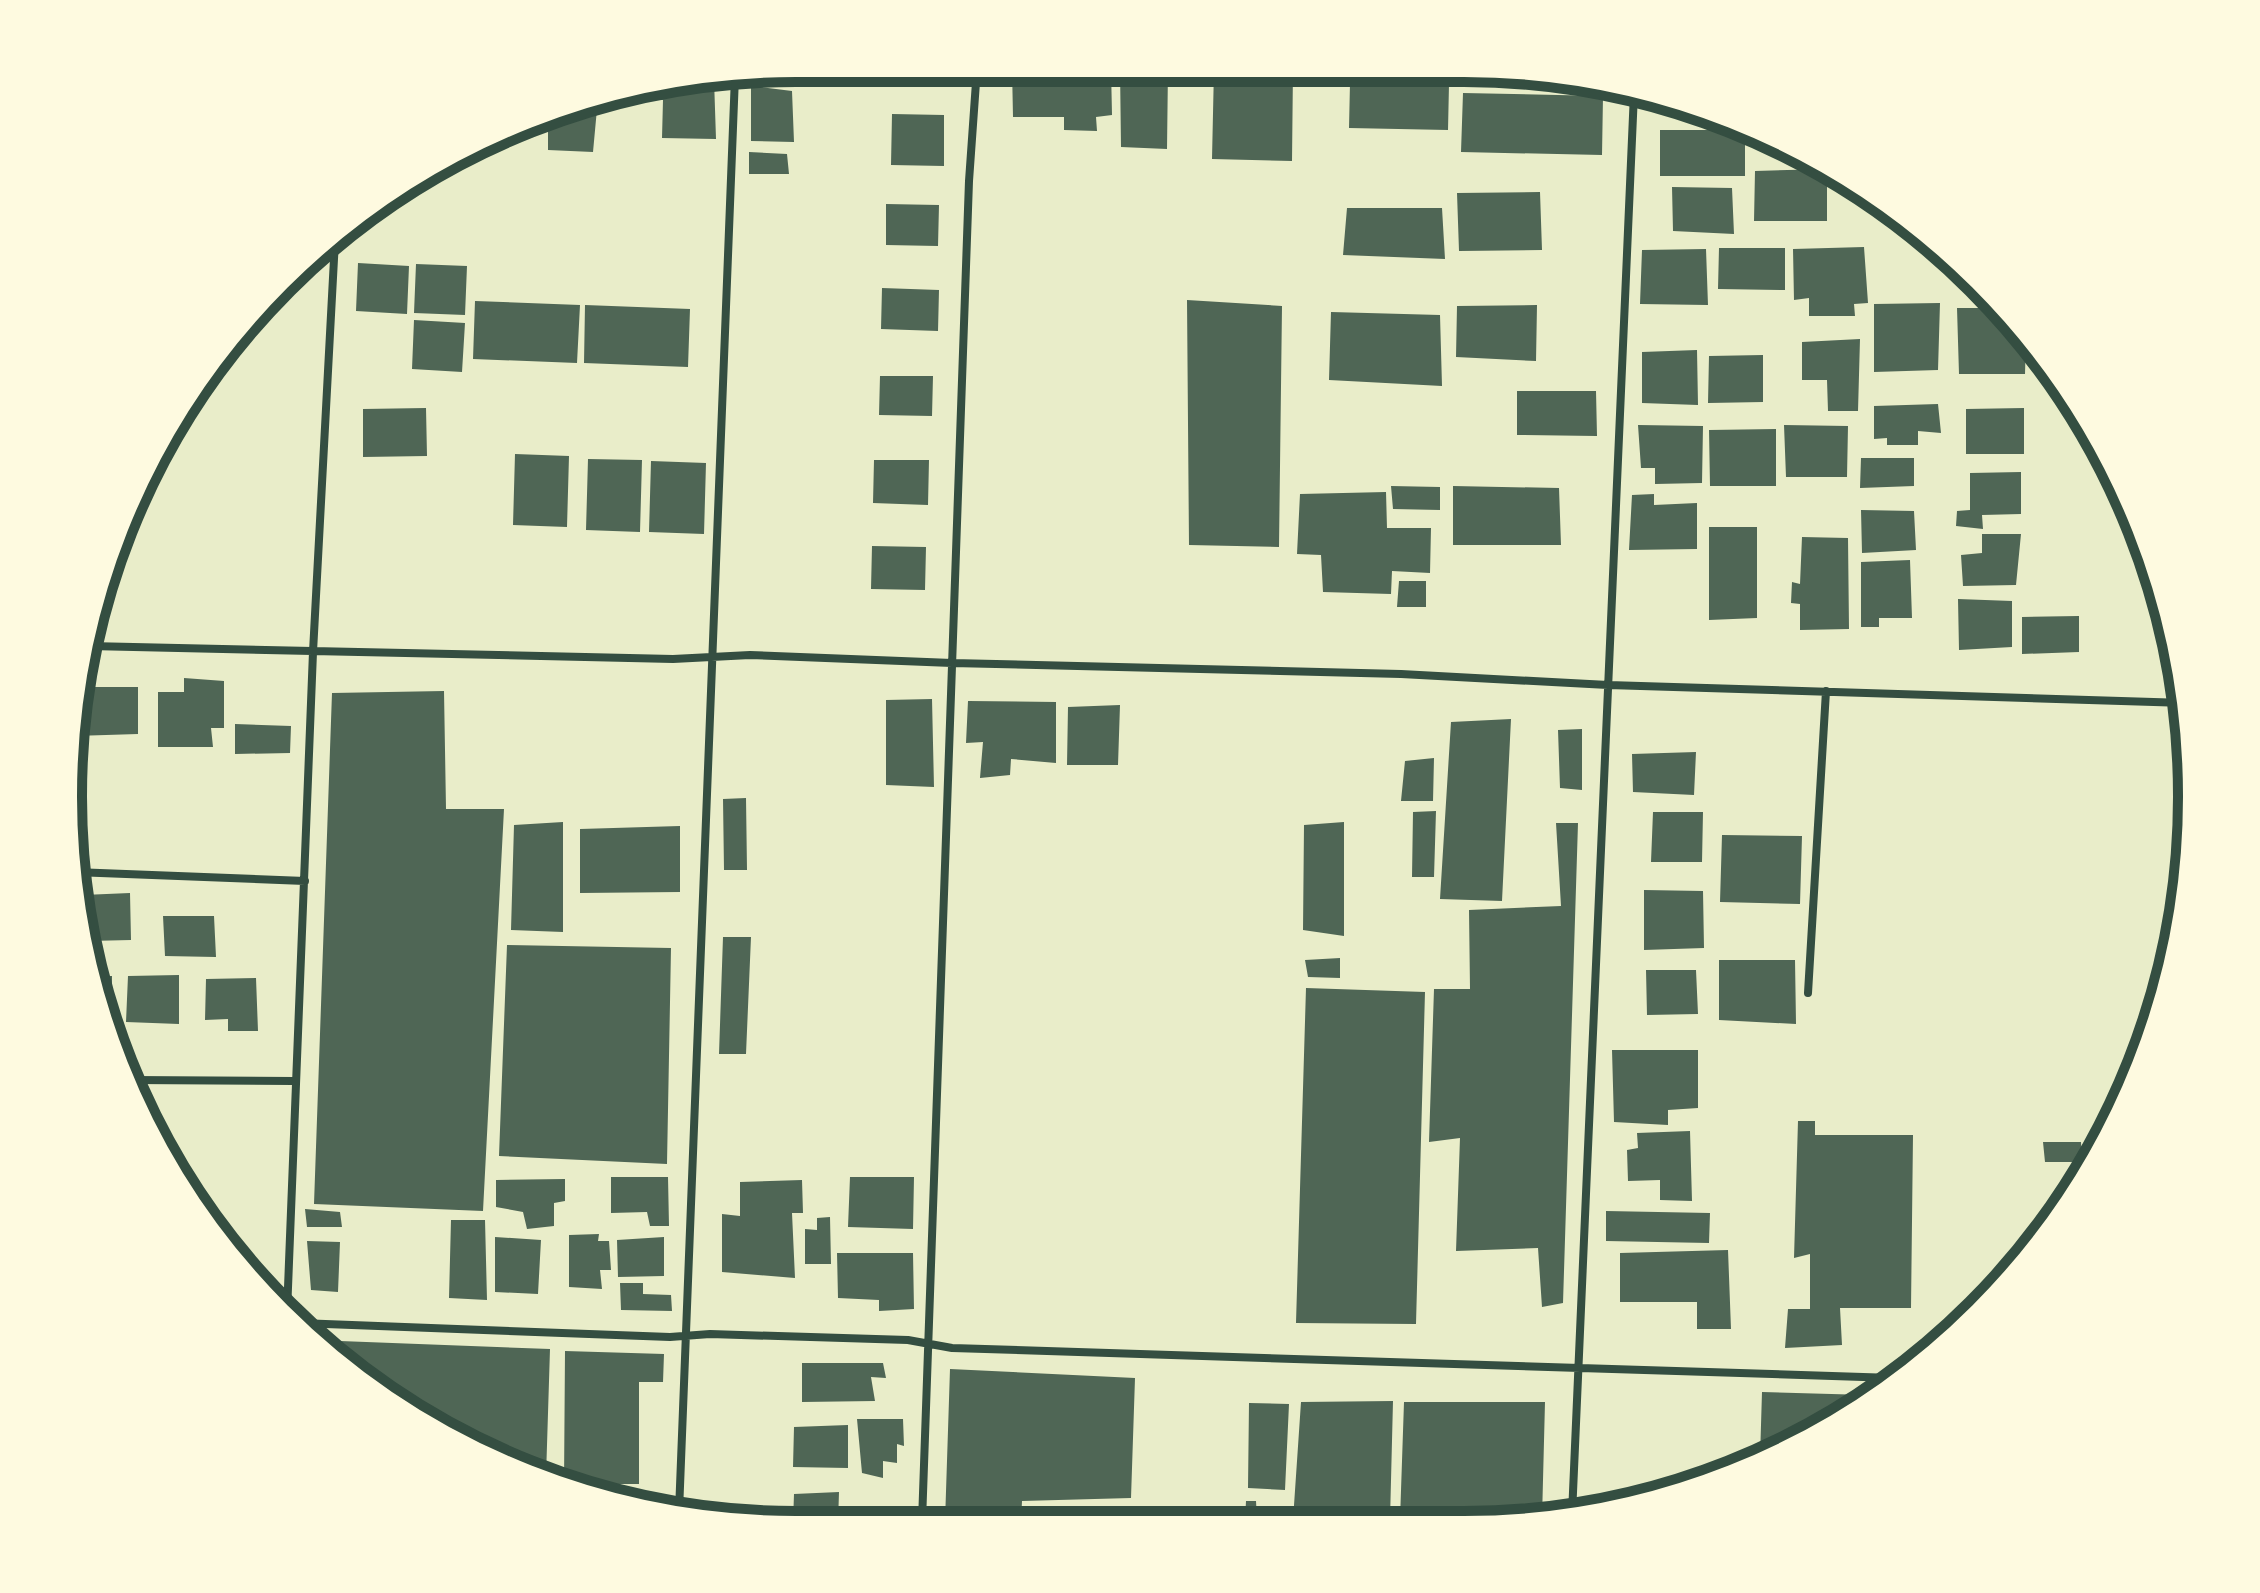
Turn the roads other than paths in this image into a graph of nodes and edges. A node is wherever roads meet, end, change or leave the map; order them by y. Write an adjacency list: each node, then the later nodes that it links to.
1 (976, 82): 8 (street)
2 (735, 85): 7 (street)
3 (1634, 103): 9 (street)
4 (334, 252): 6 (street)
5 (98, 646): 6 (street)
6 (313, 652): 7 (street); 13 (street)
7 (714, 657): 8 (street); 19 (street)
8 (952, 663): 9 (street); 20 (street)
9 (1608, 685): 10 (street); 21 (street)
10 (1826, 691): 11 (street); 14 (street)
11 (2172, 703)
12 (87, 872): 13 (street)
13 (305, 881): 16 (street)
14 (1808, 993)
15 (141, 1080): 16 (street)
16 (294, 1081): 17 (street)
17 (287, 1298)
18 (314, 1324): 19 (street)
19 (688, 1335): 20 (street); 23 (street)
20 (929, 1343): 21 (street); 25 (street)
21 (1578, 1368): 22 (street); 24 (street)
22 (1878, 1378)
23 (680, 1501)
24 (1573, 1502)
25 (922, 1511)

